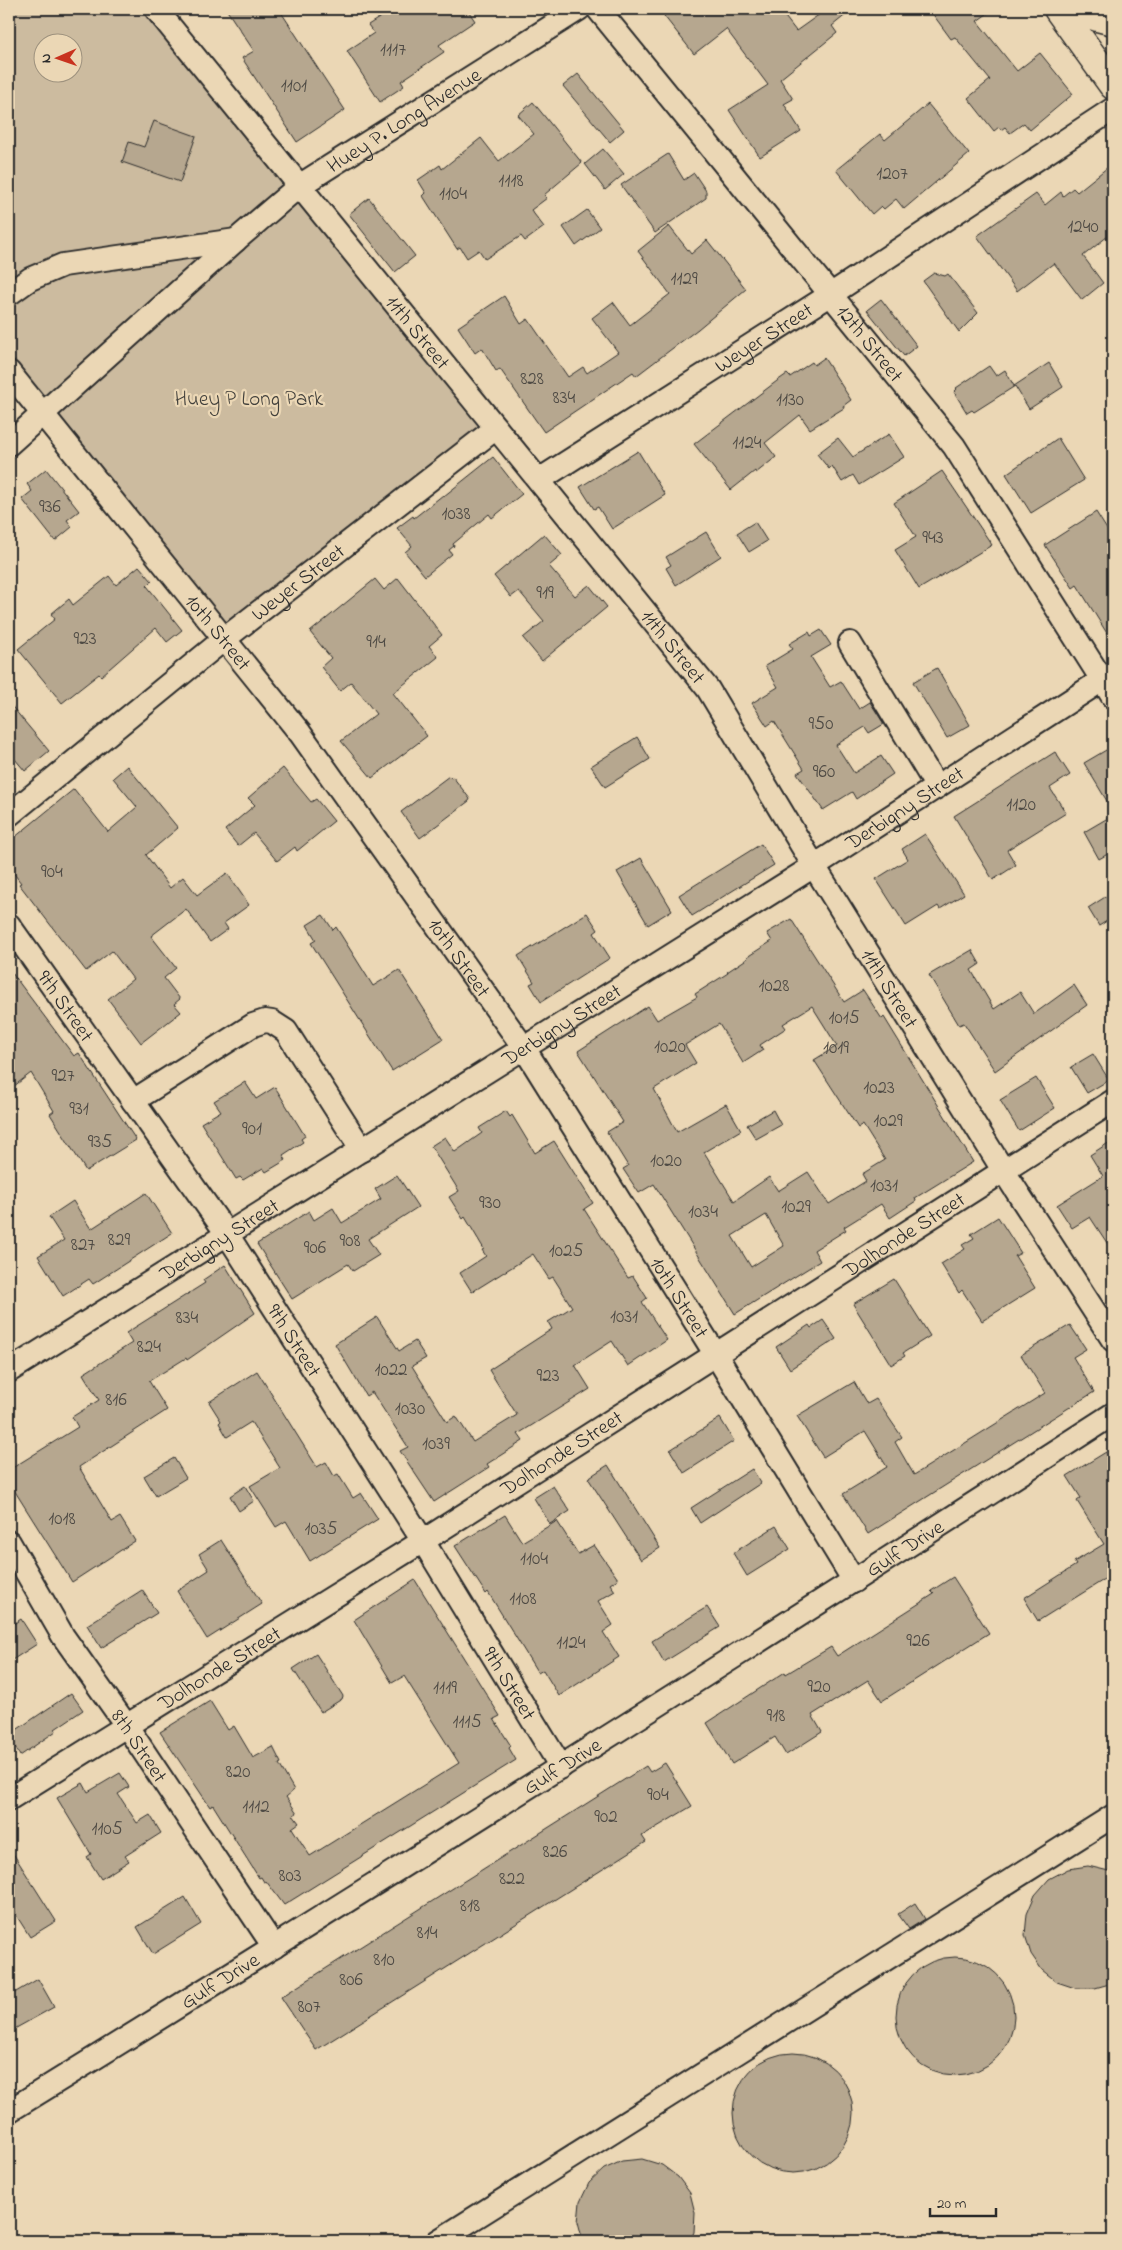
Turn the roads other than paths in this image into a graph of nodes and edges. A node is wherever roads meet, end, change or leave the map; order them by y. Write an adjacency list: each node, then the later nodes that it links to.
1 (156, 9): 9 (street, 11th Street)
2 (579, 9): 9 (street, Huey P. Long Avenue)
3 (598, 9): 12 (street, 12th Street)
4 (1058, 9): 7 (main road)
5 (1082, 9): 6 (main road)
6 (1113, 22)
7 (1113, 85)
8 (1113, 109): 12 (street, Weyer Street)
9 (299, 186): 10 (street, Huey P. Long Avenue); 15 (street, 11th Street)
10 (236, 240): 11 (street); 14 (street, Huey P. Long Avenue)
11 (9, 294)
12 (830, 295): 17 (street, Weyer Street); 20 (street, 12th Street)
13 (9, 372): 14 (street, 10th Street)
14 (42, 415): 16 (street, Huey P. Long Avenue); 18 (street, 10th Street)
15 (496, 428): 17 (street, 11th Street); 18 (street, Weyer Street)
16 (9, 444)
17 (539, 480): 23 (street, 11th Street)
18 (223, 640): 22 (street, Weyer Street); 25 (street, 10th Street)
19 (850, 643): 21 (street)
20 (1109, 683): 21 (street, Derbigny Street)
21 (937, 787): 23 (street, Derbigny Street)
22 (9, 815)
23 (814, 866): 25 (street, Derbigny Street); 29 (street, 11th Street)
24 (9, 925): 26 (street, 9th Street)
25 (524, 1048): 28 (street, Derbigny Street); 32 (street, 10th Street)
26 (133, 1101): 28 (street); 30 (street, 9th Street)
27 (1113, 1101): 29 (street, Dolhonde Street)
28 (362, 1150): 30 (street, Derbigny Street)
29 (1004, 1170): 31 (street, 11th Street); 32 (street, Dolhonde Street)
30 (227, 1234): 33 (street, Derbigny Street); 35 (street, 9th Street)
31 (1113, 1340)
32 (716, 1355): 35 (street, Dolhonde Street); 37 (street, 10th Street)
33 (9, 1372)
34 (1113, 1414): 37 (street, Gulf Drive)
35 (422, 1541): 38 (street, Dolhonde Street); 39 (street, 9th Street)
36 (9, 1542): 38 (street, 8th Street)
37 (854, 1581): 39 (street, Gulf Drive)
38 (126, 1725): 40 (street, Dolhonde Street); 42 (street, 8th Street)
39 (561, 1767): 42 (street, Gulf Drive)
40 (9, 1800)
41 (1113, 1816): 44 (street)
42 (274, 1948): 43 (street, Gulf Drive)
43 (9, 2111)
44 (438, 2241)

